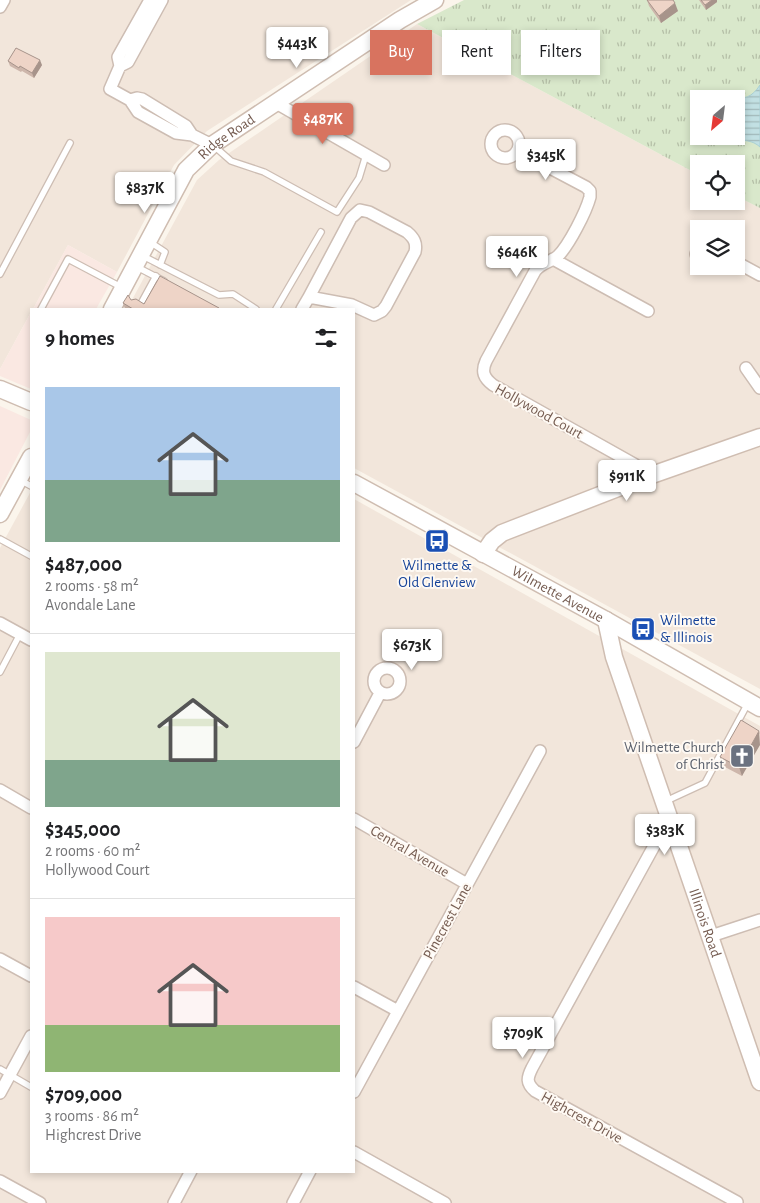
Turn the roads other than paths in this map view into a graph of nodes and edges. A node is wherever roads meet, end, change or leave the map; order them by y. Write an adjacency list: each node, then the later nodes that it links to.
1 (4, 0): 5 (street)
2 (150, 0): 6 (street)
3 (162, 0): 6 (street)
4 (435, 0): 7 (street, Ridge Road)
5 (0, 7)
6 (120, 66): 9 (street)
7 (276, 103): 9 (street, Ridge Road); 11 (street)
8 (70, 143): 18 (lane)
9 (212, 145): 11 (lane); 14 (street, Ridge Road)
10 (518, 151): 15 (street, Hollywood Court)
11 (366, 155): 12 (street)
12 (384, 165)
13 (321, 232): 28 (lane)
14 (142, 254): 16 (lane); 16 (lane); 20 (lane); 22 (street, Ridge Road)
15 (553, 259): 30 (street); 37 (street, Hollywood Court)
16 (160, 265): 27 (lane)
17 (745, 267): 19 (street)
18 (0, 274)
19 (760, 275)
20 (156, 276): 21 (lane); 26 (lane)
21 (174, 286)
22 (123, 288): 24 (lane); 25 (street, Ridge Road)
23 (309, 296): 23 (street); 29 (street)
24 (42, 308)
25 (113, 308)
26 (139, 308)
27 (254, 308)
28 (277, 308)
29 (303, 308)
30 (648, 312)
31 (746, 368): 32 (street)
32 (760, 388)
33 (0, 390): 34 (street)
34 (30, 402)
35 (760, 437): 37 (street)
36 (30, 461): 38 (street)
37 (649, 476): 42 (street)
38 (25, 482): 40 (street)
39 (355, 484): 42 (street, Wilmette Avenue)
40 (0, 514)
41 (0, 539): 43 (lane)
42 (483, 554): 44 (street, Wilmette Avenue)
43 (30, 555)
44 (606, 620): 50 (street, Wilmette Avenue); 54 (street, Illinois Road)
45 (0, 623): 46 (street)
46 (20, 634): 47 (street); 48 (lane)
47 (30, 639)
48 (0, 672)
49 (380, 693): 51 (street)
50 (754, 704): 54 (lane)
51 (355, 740)
52 (540, 751): 58 (street, Pinecrest Lane)
53 (0, 790): 55 (street)
54 (663, 802): 57 (street, Illinois Road)
55 (30, 807)
56 (355, 820): 58 (street, Central Avenue)
57 (674, 833): 60 (street, Illinois Road); 75 (street, Highcrest Drive)
58 (467, 884): 64 (street, Pinecrest Lane)
59 (760, 920): 60 (street)
60 (711, 936): 67 (street, Illinois Road)
61 (0, 959): 62 (street)
62 (30, 975)
63 (355, 988): 64 (street)
64 (398, 1011): 69 (street, Pinecrest Lane)
65 (30, 1037): 66 (street)
66 (5, 1072): 68 (lane); 70 (street)
67 (760, 1082)
68 (30, 1086)
69 (355, 1090)
70 (0, 1093)
71 (355, 1153): 79 (street)
72 (188, 1173): 77 (street)
73 (309, 1173): 78 (street)
74 (0, 1181): 76 (street)
75 (738, 1202)
76 (40, 1203)
77 (174, 1203)
78 (293, 1203)
79 (445, 1203)

